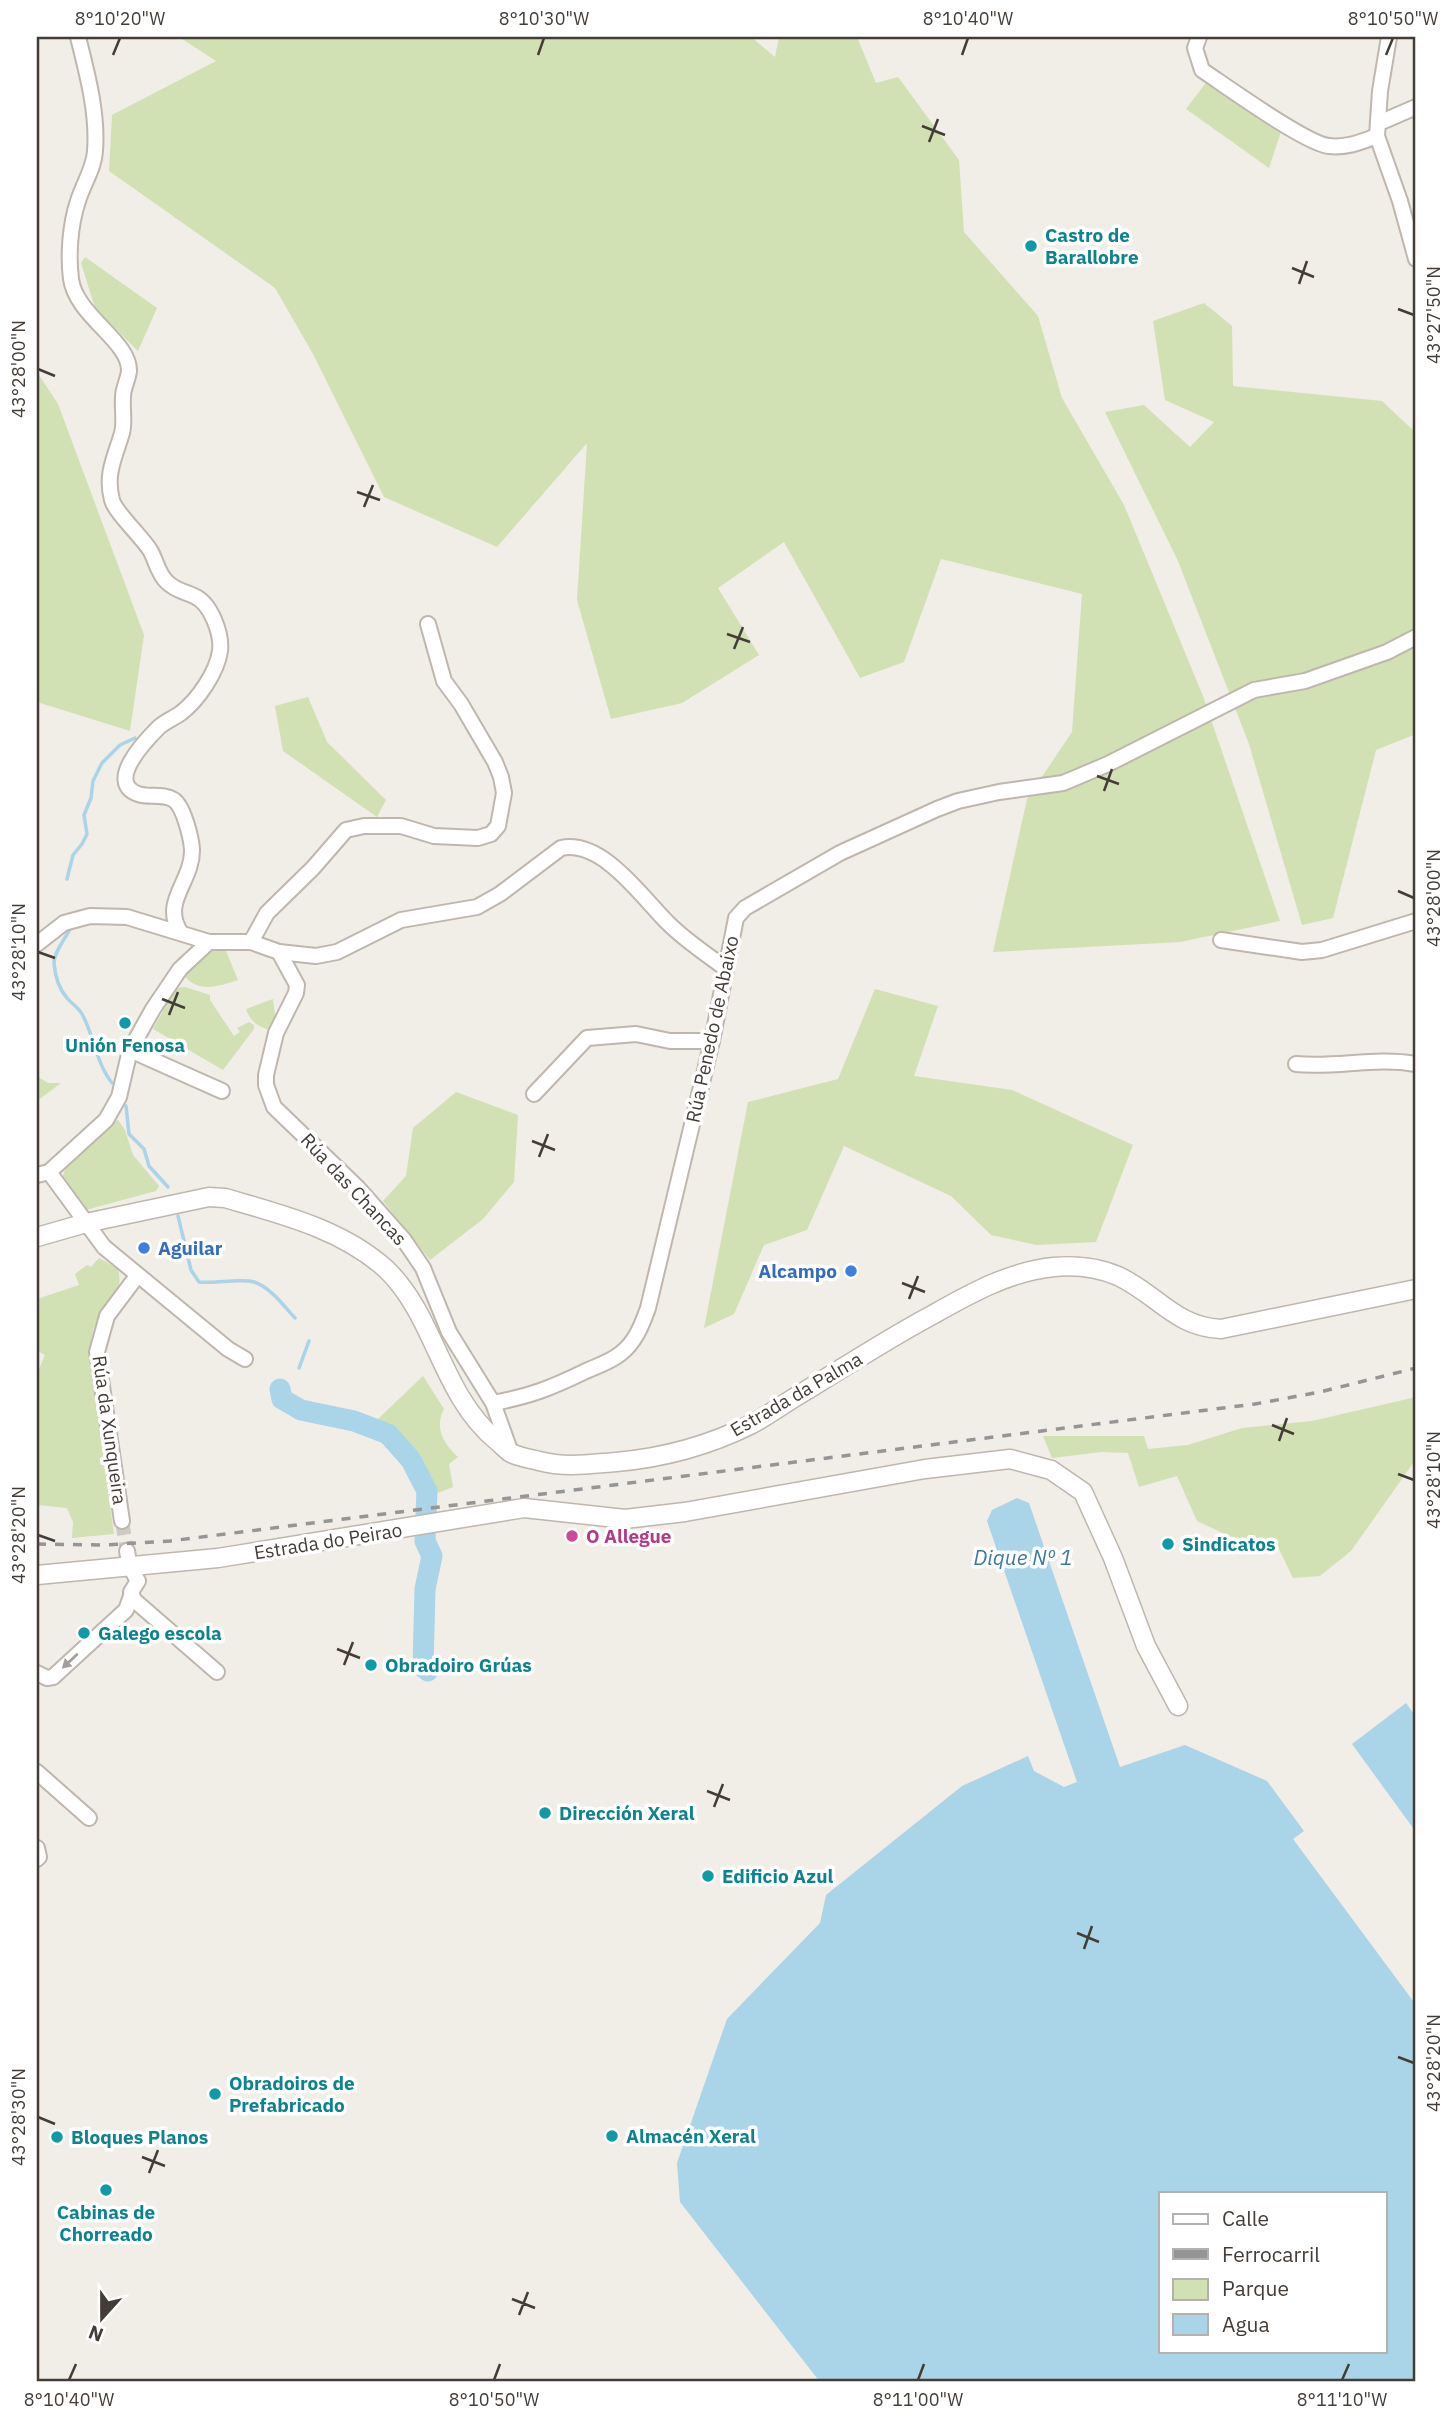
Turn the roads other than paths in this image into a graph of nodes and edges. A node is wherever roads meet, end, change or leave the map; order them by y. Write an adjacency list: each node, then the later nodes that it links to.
1 (78, 37): 10 (street)
2 (1199, 37): 5 (street)
3 (1389, 37): 5 (street)
4 (1416, 107): 5 (street)
5 (1378, 130): 6 (street)
6 (1416, 259)
7 (428, 624): 13 (street)
8 (1416, 637): 16 (street, Rúa Penedo de Abaixo)
9 (1416, 921): 11 (street)
10 (181, 933): 12 (street); 14 (street)
11 (1221, 940)
12 (209, 942): 13 (street); 18 (street)
13 (251, 942): 15 (street)
14 (37, 944)
15 (279, 952): 16 (street); 29 (street, Rúa das Chancas)
16 (725, 968): 17 (street, Rúa Penedo de Abaixo)
17 (712, 1041): 22 (street); 29 (street, Rúa Penedo de Abaixo)
18 (130, 1050): 21 (street); 23 (street)
19 (1296, 1064): 20 (street)
20 (1416, 1064)
21 (222, 1091)
22 (534, 1094)
23 (43, 1174): 24 (street)
24 (86, 1223): 25 (street, Estrada da Palma); 26 (street); 30 (street, Estrada da Palma)
25 (37, 1237)
26 (137, 1276): 28 (street); 31 (street, Rúa da Xunqueira)
27 (1416, 1289): 30 (street, Estrada da Palma)
28 (245, 1359)
29 (493, 1403): 30 (street, Rúa das Chancas)
30 (511, 1453)
31 (122, 1521)
32 (129, 1559): 33 (street, Estrada do Peirao); 34 (street); 37 (street, Estrada do Peirao)
33 (37, 1575)
34 (131, 1596): 35 (street); 36 (street, one-way to 36)
35 (217, 1672)
36 (37, 1673)
37 (1178, 1706)
38 (37, 1772): 39 (street)
39 (89, 1818)
40 (37, 1848): 41 (street)
41 (37, 1859)

